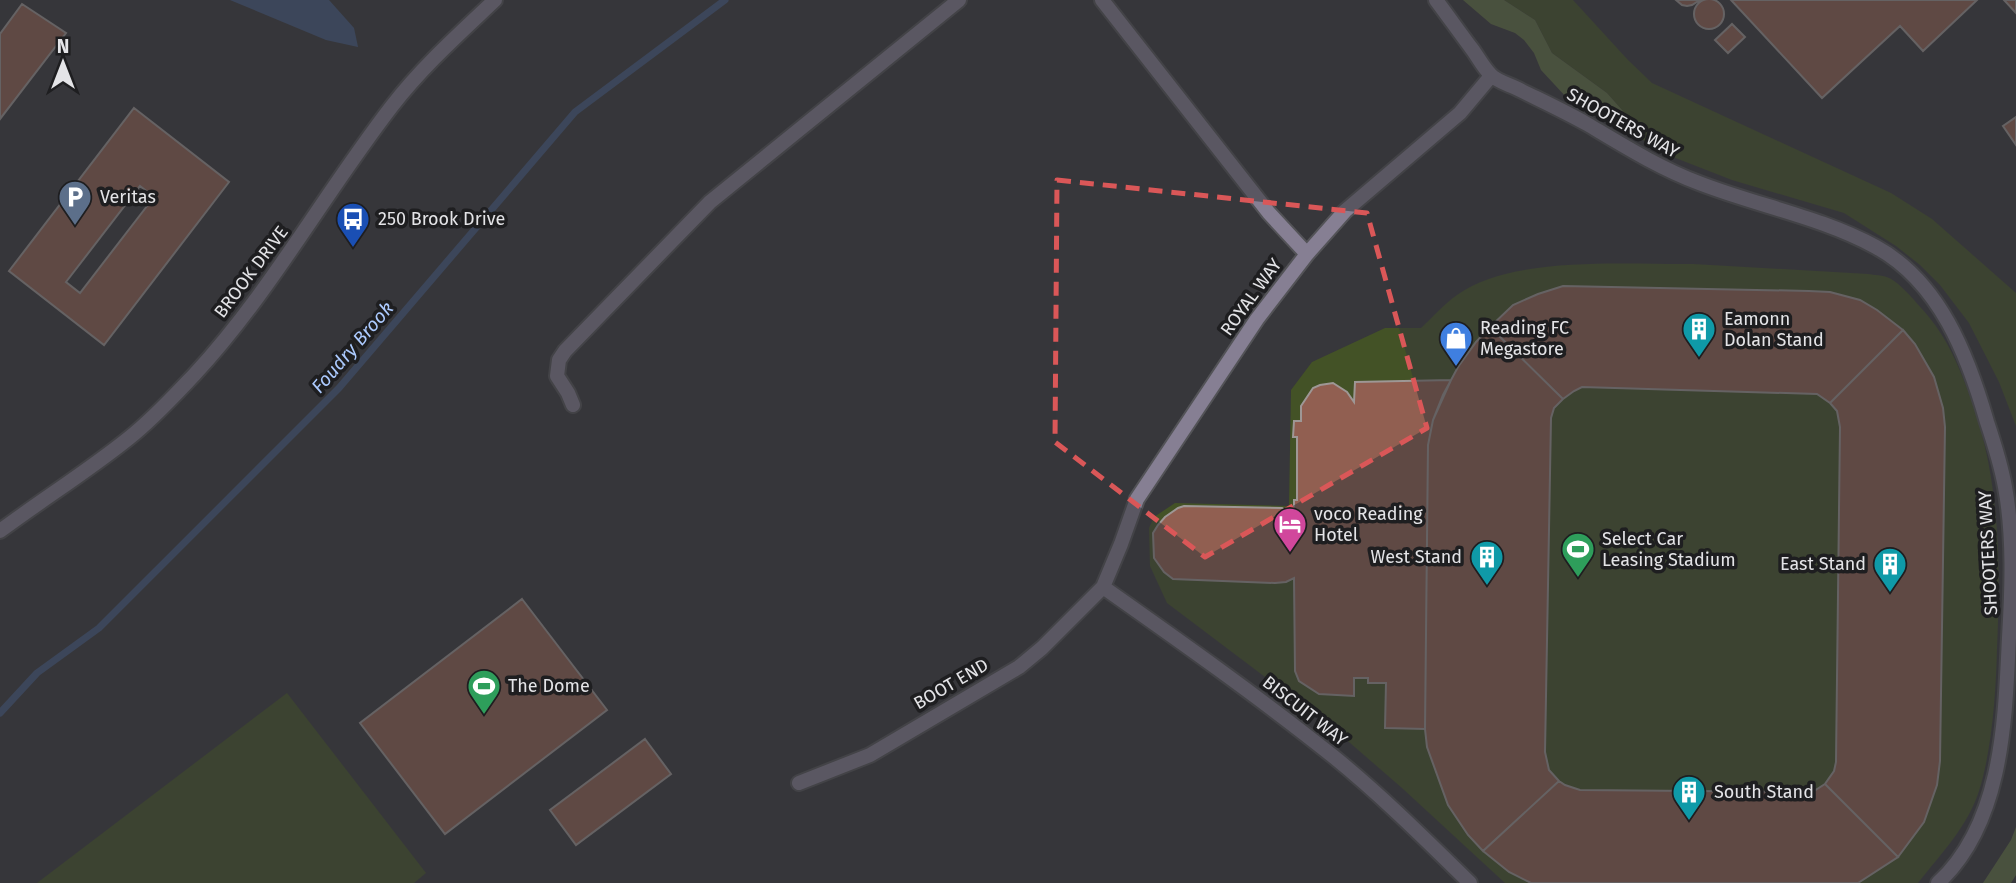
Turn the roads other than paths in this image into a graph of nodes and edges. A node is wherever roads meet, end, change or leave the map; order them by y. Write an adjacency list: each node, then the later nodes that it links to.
1 (495, 0): 8 (street, BROOK DRIVE)
2 (959, 0): 7 (street)
3 (1102, 0): 6 (street)
4 (1436, 0): 5 (street)
5 (1491, 76): 6 (street, ROYAL WAY); 12 (street, SHOOTERS WAY)
6 (1307, 254): 9 (street, ROYAL WAY)
7 (573, 405)
8 (0, 531)
9 (1103, 587): 10 (street, BOOT END); 11 (street, BISCUIT WAY)
10 (799, 783)
11 (1470, 883)
12 (1938, 883)

